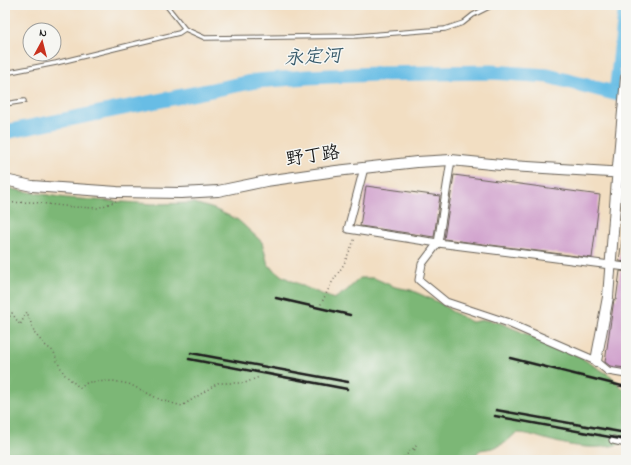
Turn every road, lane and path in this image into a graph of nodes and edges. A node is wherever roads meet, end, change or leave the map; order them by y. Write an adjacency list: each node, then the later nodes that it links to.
1 (166, 5): 3 (lane)
2 (492, 5): 3 (lane)
3 (185, 29): 4 (lane)
4 (5, 72)
5 (626, 78): 10 (main road)
6 (24, 101): 7 (lane)
7 (5, 104)
8 (451, 160): 9 (main road, 野丁路); 10 (main road, 野丁路); 15 (street)
9 (364, 168): 11 (main road, 野丁路); 14 (street)
10 (620, 170): 16 (main road)
11 (5, 180)
12 (120, 200): 13 (path)
13 (5, 203)
14 (358, 231): 15 (street); 18 (path)
15 (438, 243): 16 (street); 20 (street)
16 (611, 265): 17 (street); 20 (main road)
17 (626, 267)
18 (319, 308)
19 (5, 323): 22 (path)
20 (596, 362): 21 (street)
21 (626, 374)
22 (259, 377)
23 (613, 440): 24 (street)
24 (626, 443)
25 (401, 460): 26 (path)
26 (411, 460)

